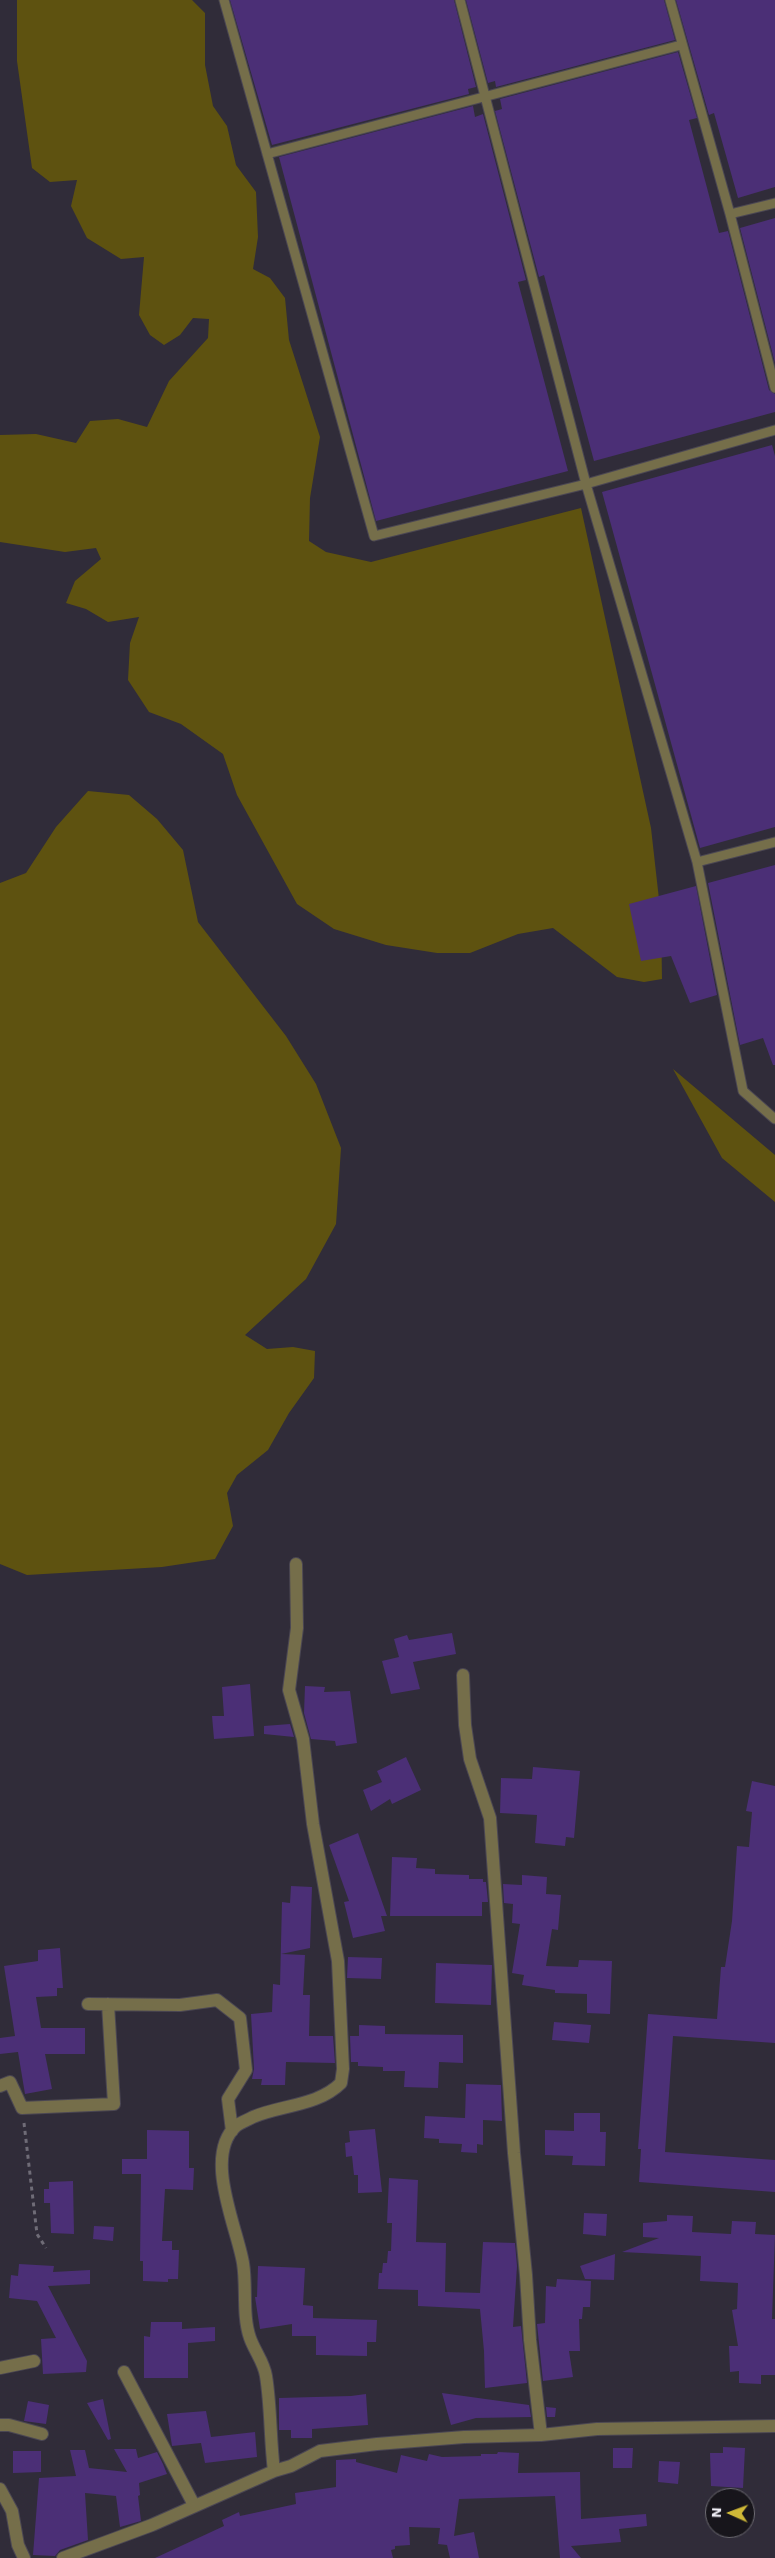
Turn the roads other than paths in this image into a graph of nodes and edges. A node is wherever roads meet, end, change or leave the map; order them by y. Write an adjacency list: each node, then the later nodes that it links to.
1 (224, 0): 6 (lane)
2 (460, 0): 5 (lane)
3 (670, 0): 4 (lane)
4 (681, 45): 5 (lane); 8 (lane)
5 (485, 96): 6 (lane); 11 (lane)
6 (267, 154): 11 (lane)
7 (775, 203): 8 (lane)
8 (730, 214): 9 (lane)
9 (775, 388)
10 (775, 430): 11 (lane)
11 (586, 484): 13 (lane)
12 (775, 842): 13 (lane)
13 (697, 862): 14 (lane)
14 (775, 1119)
15 (296, 1564): 20 (street)
16 (463, 1675): 27 (street)
17 (88, 2004): 18 (street)
18 (108, 2004): 19 (street); 20 (street)
19 (0, 2086)
20 (232, 2131): 28 (street)
21 (34, 2361): 22 (street)
22 (0, 2368)
23 (124, 2372): 30 (street)
24 (0, 2425): 26 (street)
25 (775, 2426): 27 (street)
26 (42, 2434)
27 (541, 2435): 28 (street)
28 (274, 2471): 30 (street)
29 (0, 2489): 31 (street)
30 (194, 2505): 32 (street)
31 (24, 2558)
32 (63, 2558)

